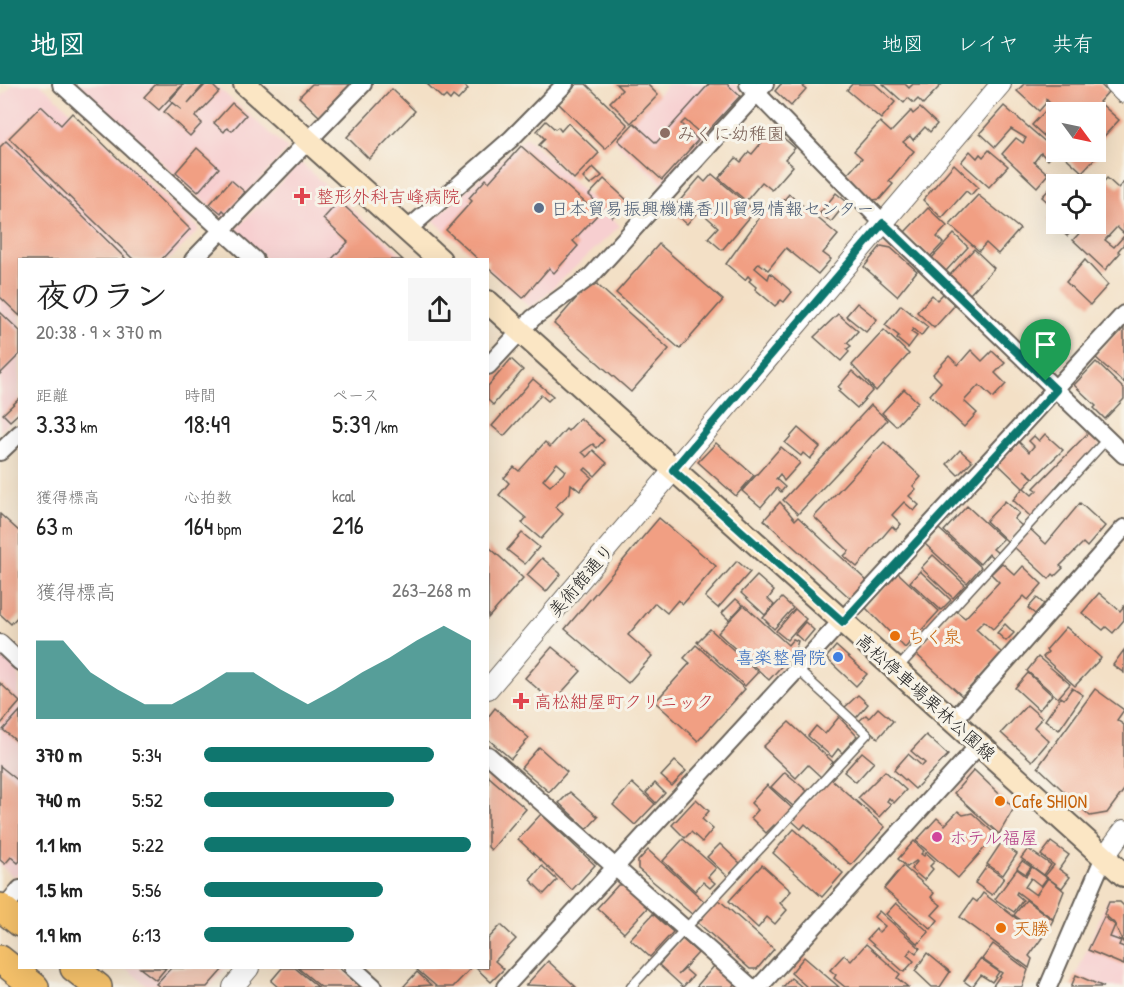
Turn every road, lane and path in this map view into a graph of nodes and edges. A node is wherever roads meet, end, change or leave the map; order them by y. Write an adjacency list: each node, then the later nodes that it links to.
1 (61, 84): 11 (street)
2 (245, 84): 9 (main road)
3 (363, 84): 9 (street)
4 (565, 84): 12 (street)
5 (1000, 84): 10 (street, 美術館通り)
6 (1115, 84): 8 (street)
7 (757, 87): 10 (street); 18 (street)
8 (1124, 93)
9 (307, 140): 11 (street); 12 (main road)
10 (883, 223): 20 (street); 25 (street, 美術館通り)
11 (223, 230): 13 (street); 14 (street)
12 (407, 230): 15 (main road)
13 (195, 258)
14 (253, 258)
15 (438, 258)
16 (489, 303): 18 (main road, 高松停車場栗林公園線)
17 (1124, 314): 20 (street)
18 (519, 331): 19 (street); 25 (main road, 高松停車場栗林公園線)
19 (489, 365)
20 (1056, 390): 22 (street); 27 (street)
21 (18, 435): 23 (street)
22 (1107, 439): 24 (street); 31 (lane)
23 (0, 452)
24 (1124, 455)
25 (673, 470): 27 (main road, 高松停車場栗林公園線); 32 (street, 美術館通り)
26 (1124, 528): 33 (street)
27 (843, 622): 30 (street); 31 (main road, 高松停車場栗林公園線)
28 (0, 643): 29 (street)
29 (18, 660)
30 (798, 670): 38 (street); 40 (lane)
31 (895, 670): 33 (main road, 高松停車場栗林公園線)
32 (489, 688)
33 (952, 721): 34 (main road, 高松停車場栗林公園線)
34 (979, 745): 37 (main road, 高松停車場栗林公園線); 52 (street)
35 (489, 756): 38 (street)
36 (1124, 830): 37 (street)
37 (1104, 858): 39 (main road, 高松停車場栗林公園線); 53 (street)
38 (614, 868): 40 (street); 49 (street)
39 (1124, 875)
40 (685, 929): 50 (lane); 51 (street)
41 (0, 959): 45 (highway)
42 (75, 969): 46 (highway)
43 (248, 969): 47 (street)
44 (354, 969): 48 (street)
45 (35, 987)
46 (98, 987)
47 (233, 987)
48 (374, 987)
49 (505, 987)
50 (631, 987)
51 (751, 987)
52 (759, 987)
53 (1048, 987)

